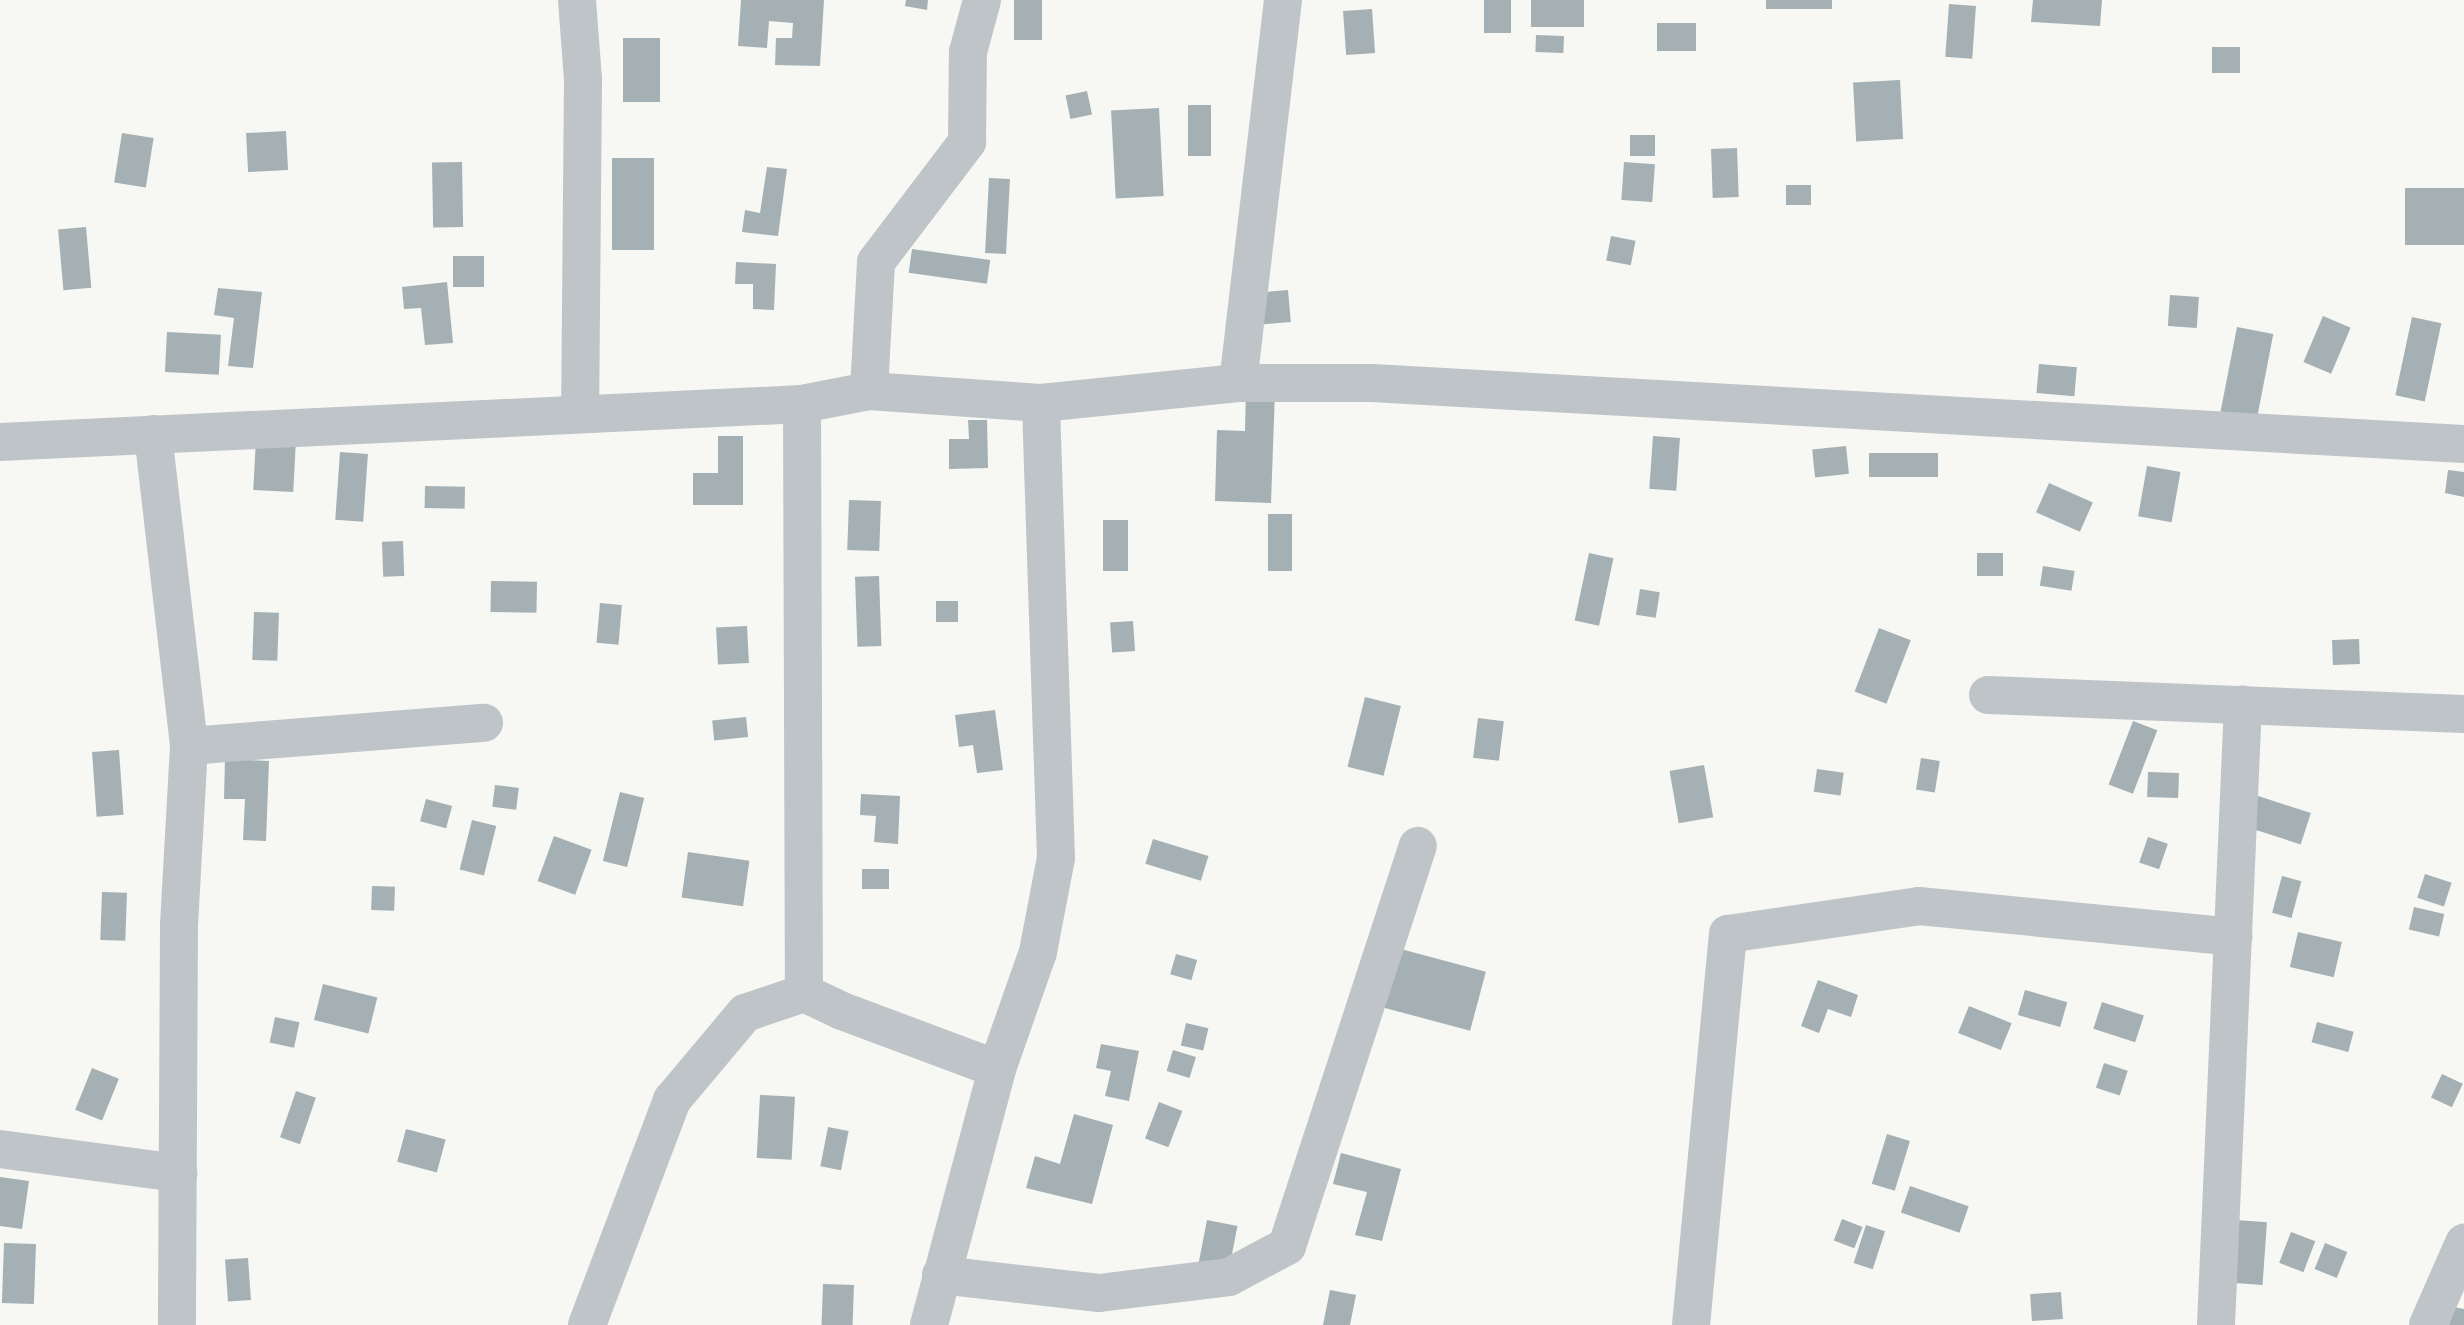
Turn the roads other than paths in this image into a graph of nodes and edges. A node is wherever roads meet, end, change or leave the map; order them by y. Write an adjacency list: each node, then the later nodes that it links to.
1 (577, 0): 8 (street)
2 (982, 0): 5 (street)
3 (1283, 0): 4 (street)
4 (1238, 383): 6 (street); 11 (street)
5 (869, 391): 6 (street); 7 (street)
6 (1041, 403): 20 (street)
7 (802, 404): 8 (street); 19 (street)
8 (580, 413): 9 (street)
9 (153, 434): 10 (street); 16 (street)
10 (0, 442)
11 (2464, 444)
12 (1988, 695): 13 (street)
13 (2243, 705): 14 (street); 18 (street)
14 (2464, 714)
15 (484, 723): 16 (street)
16 (189, 746): 22 (street)
17 (1418, 846): 24 (street)
18 (2233, 937): 28 (street); 29 (street)
19 (803, 993): 20 (street); 26 (street)
20 (997, 1069): 24 (street)
21 (0, 1149): 22 (street)
22 (178, 1173): 25 (street)
23 (2464, 1243): 30 (street)
24 (941, 1275): 27 (street)
25 (177, 1325)
26 (587, 1325)
27 (929, 1325)
28 (1691, 1325)
29 (2216, 1325)
30 (2428, 1325)

